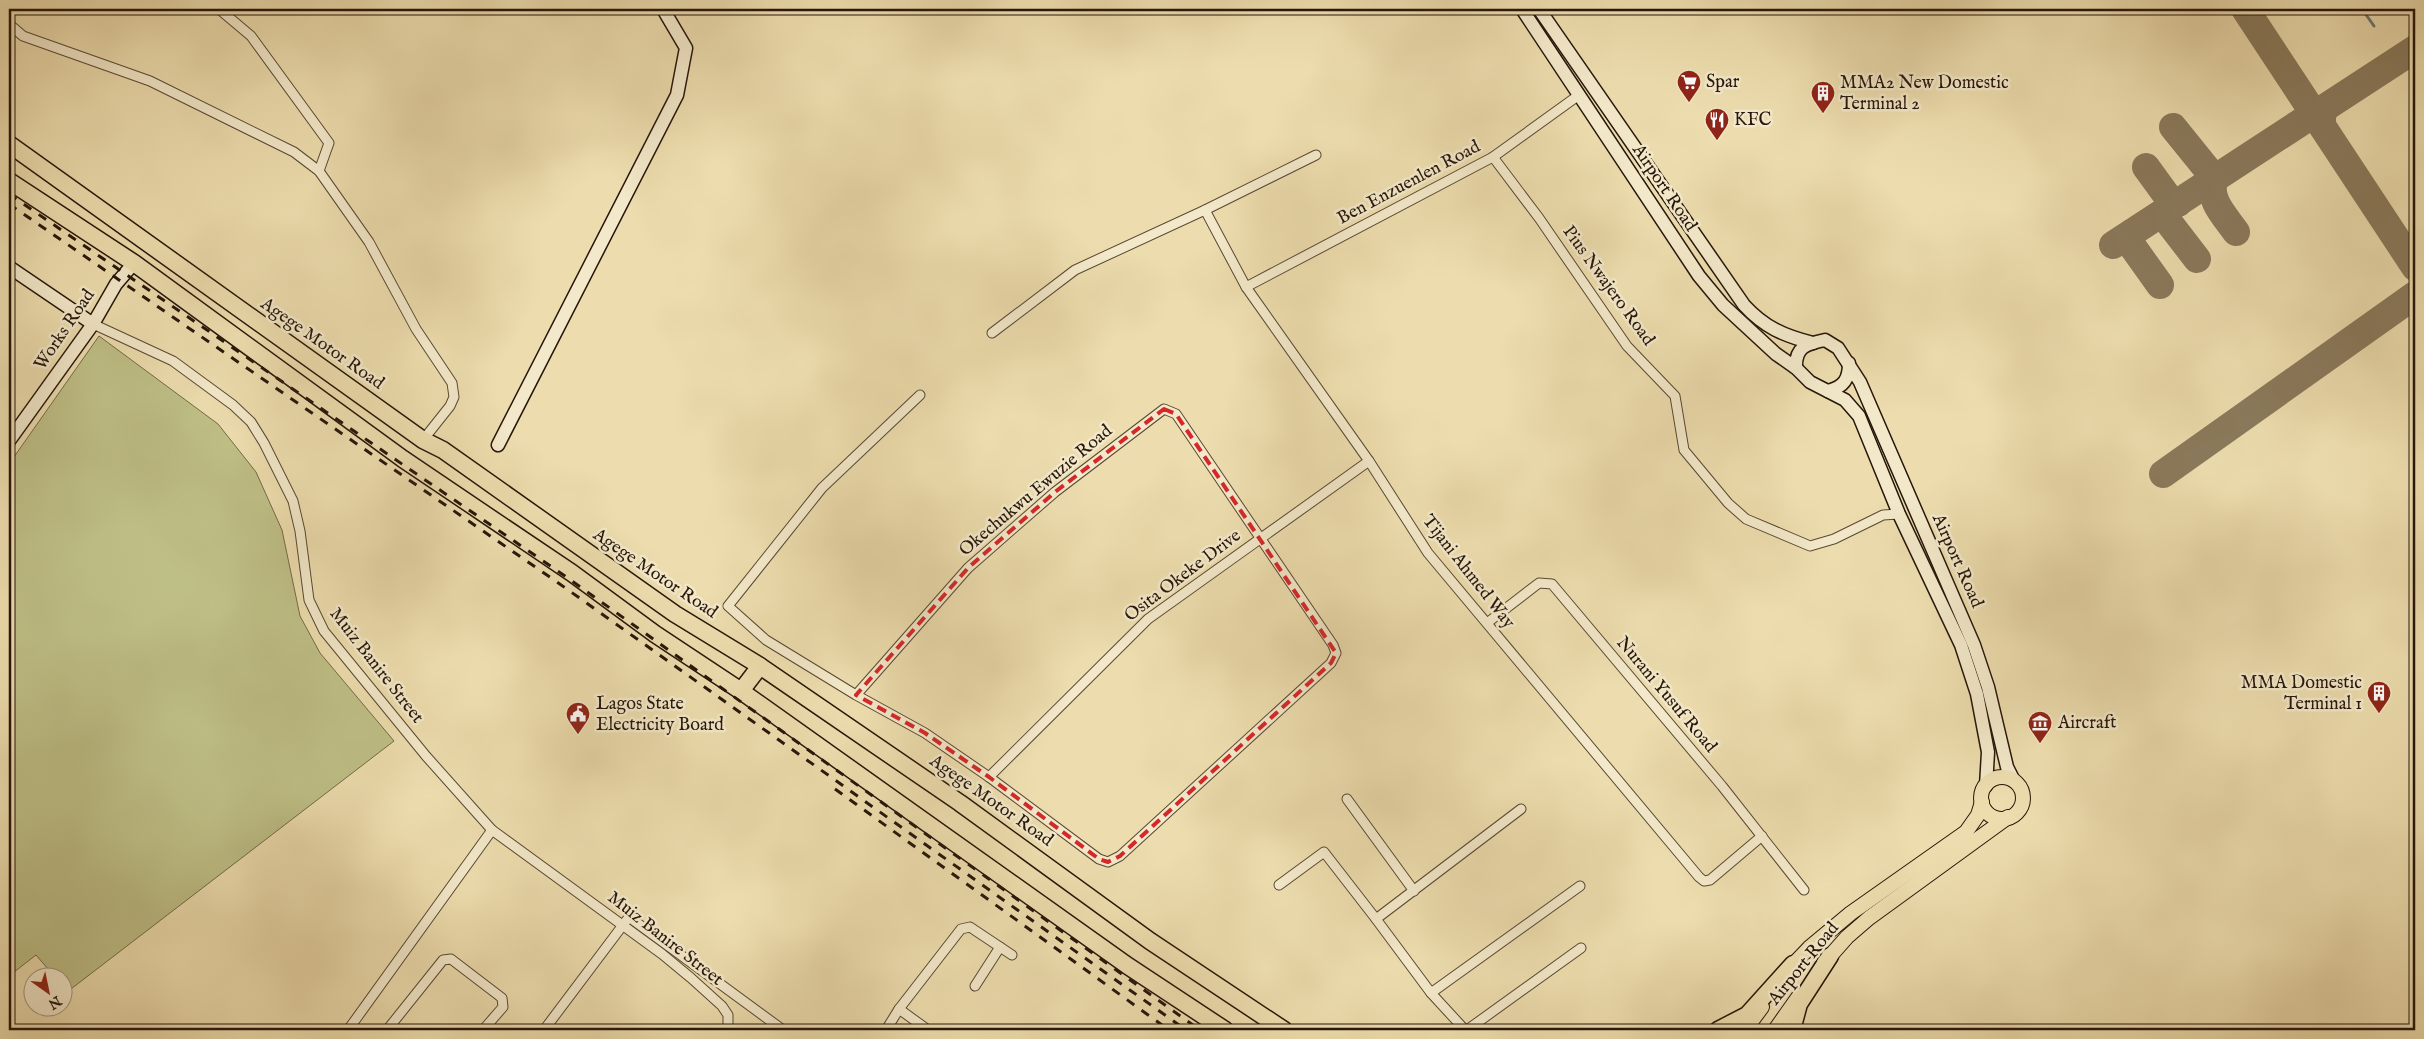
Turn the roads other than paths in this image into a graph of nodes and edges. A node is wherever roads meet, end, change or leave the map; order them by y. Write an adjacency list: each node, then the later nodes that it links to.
1 (219, 9): 10 (street)
2 (663, 9): 25 (main road)
3 (1522, 9): 6 (main road, Airport Road)
4 (1539, 9): 18 (main road, Airport Road)
5 (9, 24): 10 (street)
6 (1579, 95): 9 (street, Ben Enzuenlen Road); 20 (main road, Airport Road)
7 (9, 144): 23 (highway, Agege Motor Road)
8 (1316, 156): 12 (street)
9 (1493, 157): 15 (street, Ben Enzuenlen Road); 27 (street, Pius Nwajero Road)
10 (319, 171): 23 (street)
11 (9, 181): 13 (highway)
12 (1205, 210): 15 (street, Tijani Ahmed Way); 17 (street)
13 (134, 263): 16 (main road, Works Road); 31 (highway)
14 (9, 267): 16 (main road)
15 (1246, 288): 26 (street, Tijani Ahmed Way)
16 (93, 324): 24 (main road, Works Road); 40 (street, Muiz Banire Street)
17 (992, 333)
18 (1813, 342): 19 (main road); 20 (main road)
19 (1849, 363): 21 (main road); 34 (main road, Airport Road)
20 (1796, 368): 21 (main road)
21 (1828, 391): 27 (main road, Airport Road)
22 (920, 395): 32 (street)
23 (422, 440): 30 (highway, Agege Motor Road)
24 (9, 441)
25 (498, 445)
26 (1369, 461): 28 (street, Osita Okeke Drive); 29 (street, Tijani Ahmed Way)
27 (1899, 514): 35 (main road, Airport Road)
28 (1260, 539): 32 (street, Okechukwu Ewuzie Road); 33 (street, Osita Okeke Drive); 33 (street)
29 (1487, 623): 41 (street, Nurani Yusuf Road); 41 (street, Tijani Ahmed Way)
30 (760, 666): 31 (highway); 65 (highway, Agege Motor Road)
31 (741, 691): 64 (highway)
32 (856, 695): 33 (street)
33 (990, 776)
34 (2014, 781): 35 (main road); 39 (main road)
35 (1986, 786): 37 (main road)
36 (1347, 799): 45 (street)
37 (1982, 802): 39 (main road); 52 (main road, Airport Road)
38 (1521, 809): 45 (street)
39 (2008, 817): 51 (main road, Airport Road)
40 (492, 830): 47 (street, Muiz Banire Street); 56 (street)
41 (1762, 836): 44 (street, Nurani Yusuf Road)
42 (1279, 885): 46 (street)
43 (1580, 886): 54 (street)
44 (1804, 890)
45 (1414, 891): 46 (street)
46 (1376, 919): 54 (street)
47 (622, 925): 59 (street); 60 (street, Muiz Banire Street); 61 (street)
48 (1000, 947): 50 (street); 53 (street); 55 (street)
49 (1581, 948): 66 (street)
50 (1012, 955)
51 (1830, 956): 69 (main road, Airport Road); 70 (highway)
52 (1793, 964): 67 (highway); 68 (main road, Airport Road)
53 (975, 986)
54 (1431, 992): 66 (street)
55 (899, 1010): 62 (street); 63 (street)
56 (348, 1030)
57 (387, 1030): 58 (street)
58 (483, 1030)
59 (544, 1030)
60 (724, 1030)
61 (783, 1030)
62 (886, 1030)
63 (928, 1030)
64 (1225, 1030)
65 (1284, 1030)
66 (1466, 1030)
67 (1718, 1030)
68 (1745, 1030)
69 (1775, 1030)
70 (1792, 1030)

